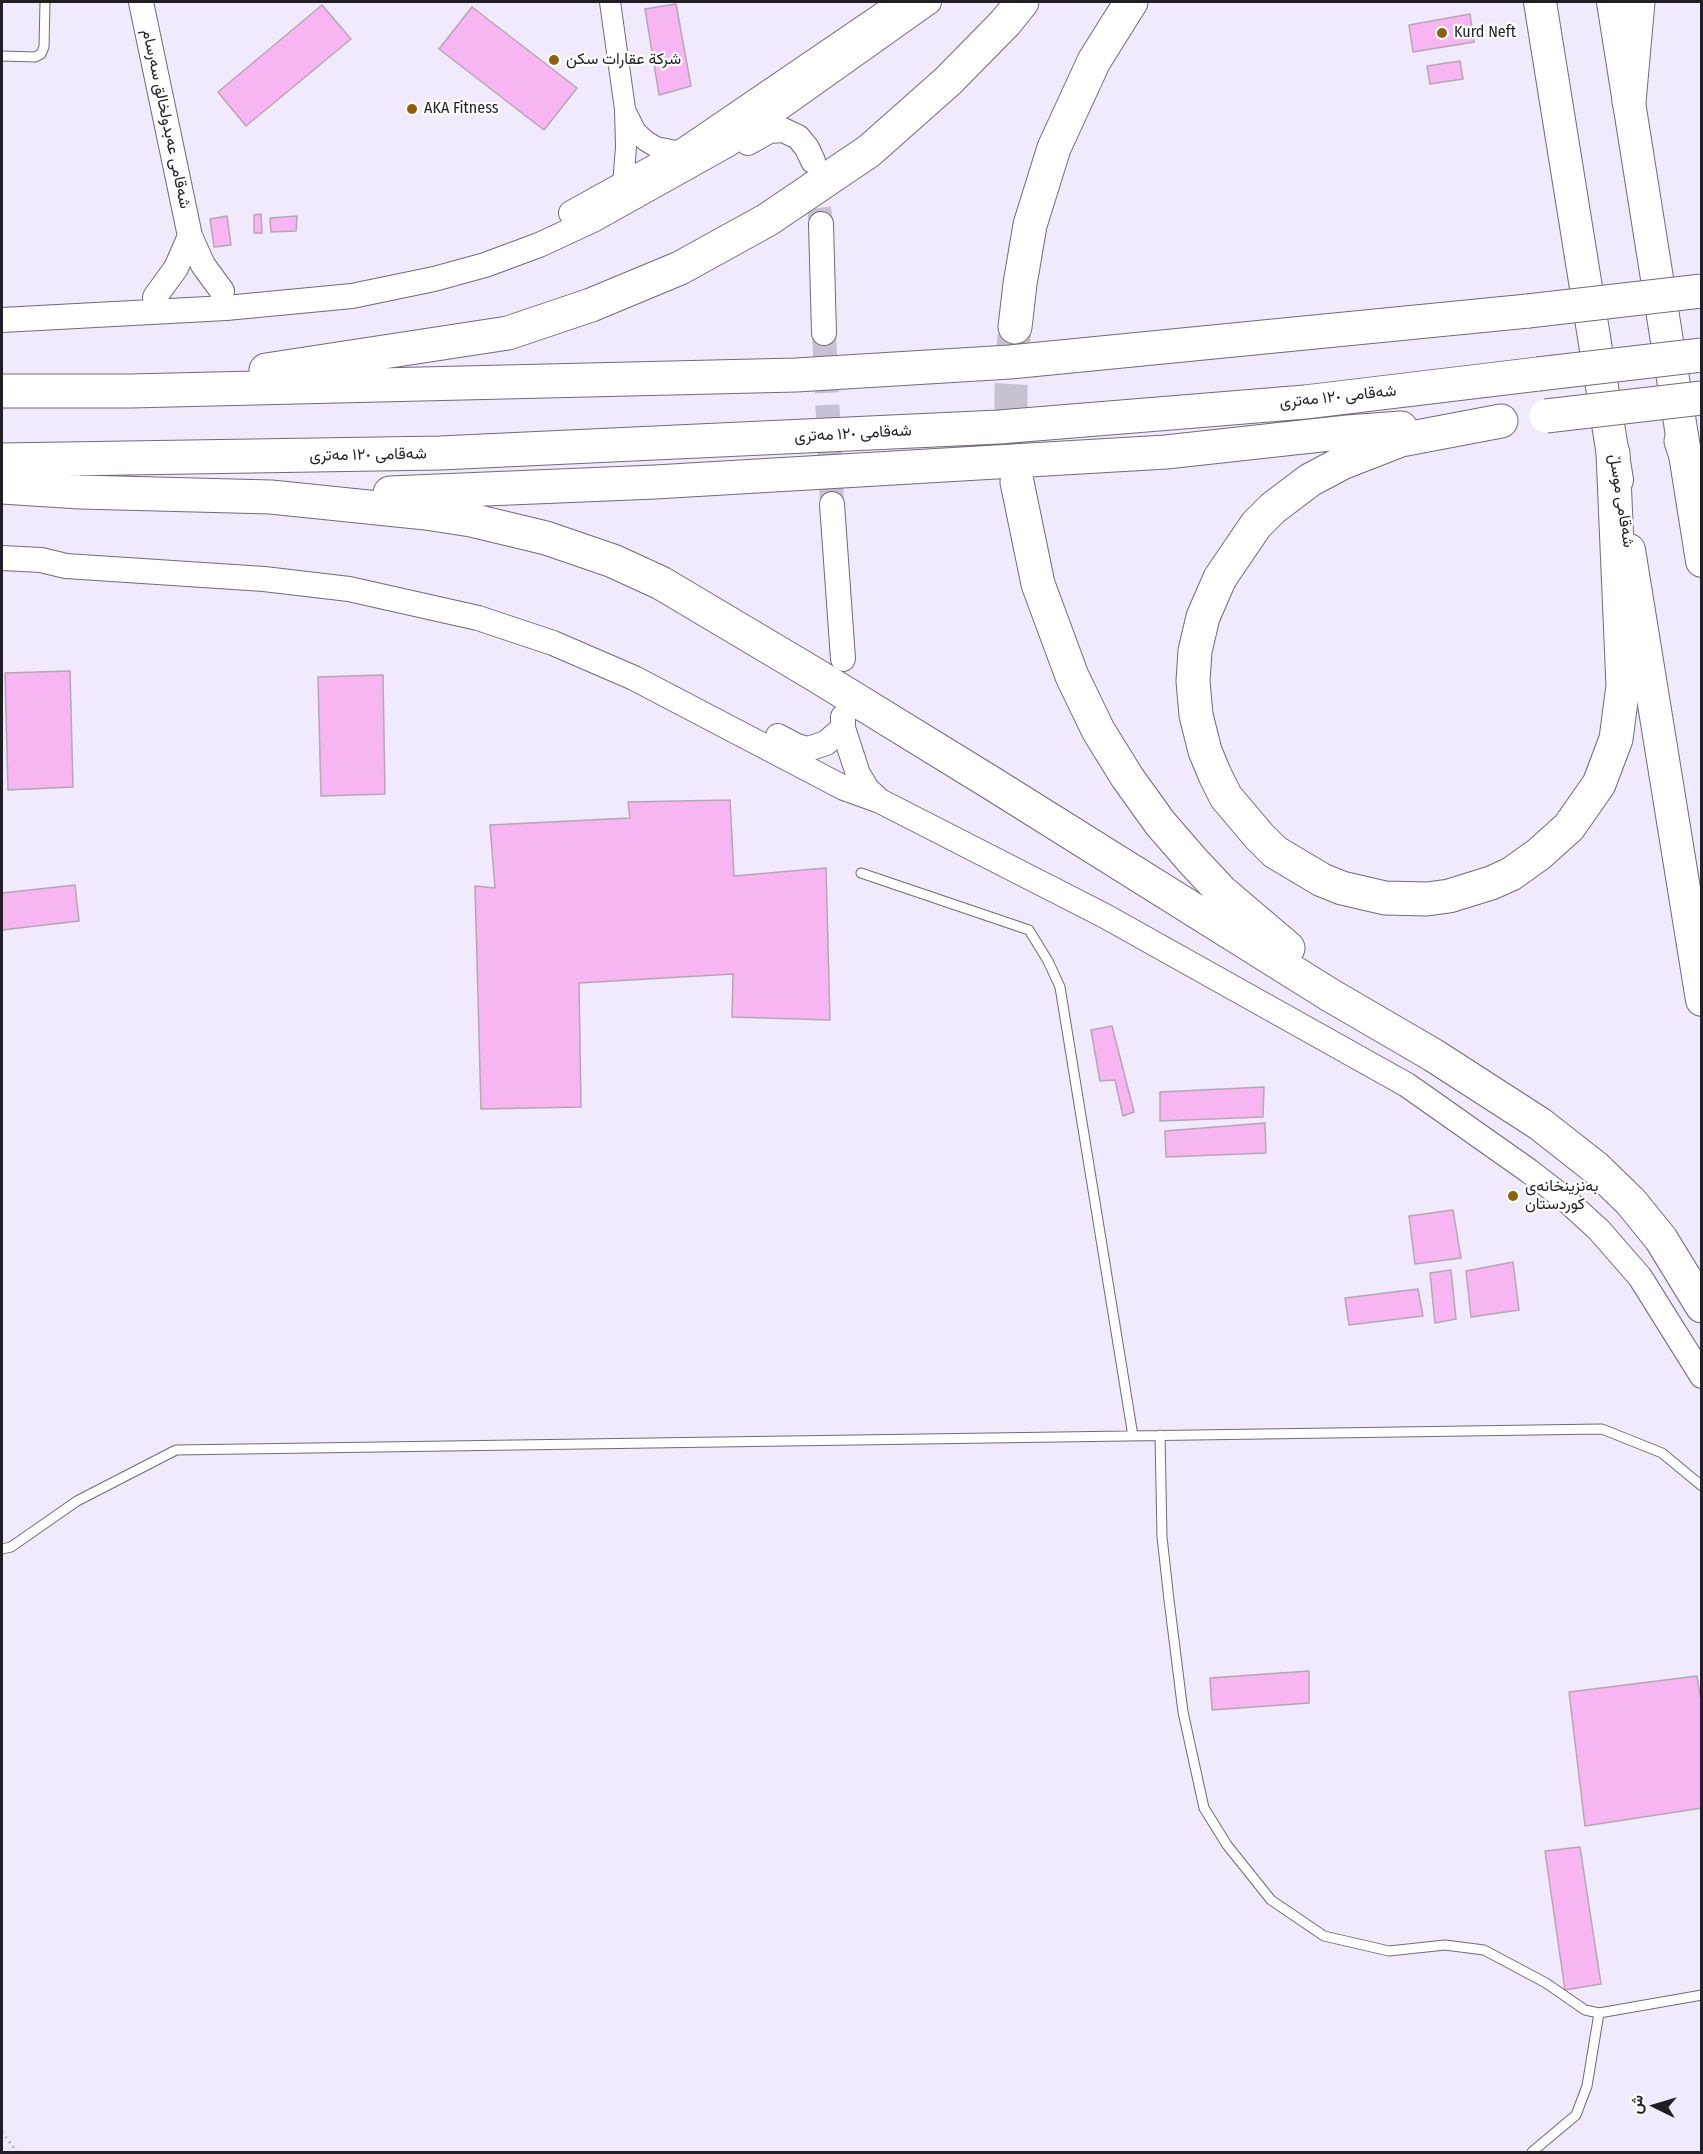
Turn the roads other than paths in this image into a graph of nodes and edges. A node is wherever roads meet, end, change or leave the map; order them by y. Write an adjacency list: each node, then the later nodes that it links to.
1 (141, 2): 19 (street, شەقامی عەبدولخالق سەرسام)
2 (610, 2): 13 (street)
3 (901, 2): 15 (street)
4 (929, 2): 14 (street)
5 (1022, 2): 28 (highway)
6 (1131, 2): 25 (highway)
7 (1540, 2): 33 (highway, شەقامی موسڵ)
8 (1613, 2): 12 (highway)
9 (1638, 2): 12 (highway)
10 (45, 6): 11 (lane)
11 (2, 56)
12 (1629, 102): 32 (highway)
13 (625, 109): 15 (street); 17 (street)
14 (729, 144): 16 (street); 24 (street)
15 (681, 152): 17 (street)
16 (813, 161)
17 (623, 185): 20 (street)
18 (821, 224): 26 (street)
19 (190, 236): 20 (street, شەقامی عەبدولخالق سەرسام); 22 (street)
20 (222, 291): 22 (street)
21 (1701, 291): 28 (highway, bridge)
22 (155, 297): 23 (street)
23 (2, 306)
24 (2, 320)
25 (1015, 327)
26 (824, 333)
27 (1701, 355): 34 (highway, شەقامی ١٢٠ مەتری, bridge)
28 (130, 391): 29 (highway)
29 (2, 392)
30 (1701, 398): 31 (highway, bridge)
31 (1501, 421): 33 (highway); 37 (highway)
32 (1681, 441): 39 (highway); 42 (highway)
33 (1613, 453): 46 (highway, شەقامی موسڵ)
34 (2, 460)
35 (1017, 482): 47 (highway)
36 (2, 487): 37 (highway)
37 (271, 497): 47 (highway)
38 (832, 504): 43 (street)
39 (1701, 505)
40 (2, 558): 41 (street)
41 (41, 560): 44 (street); 44 (street)
42 (1701, 561)
43 (843, 658)
44 (880, 801): 49 (street)
45 (861, 873): 50 (lane)
46 (1701, 1000)
47 (1434, 1055): 48 (highway)
48 (1701, 1306)
49 (1701, 1376)
50 (1133, 1436): 51 (lane); 53 (lane)
51 (1160, 1436): 52 (lane); 55 (lane)
52 (1701, 1486)
53 (2, 1549)
54 (1701, 1995): 55 (lane)
55 (1599, 2013): 56 (lane)
56 (1532, 2152)

